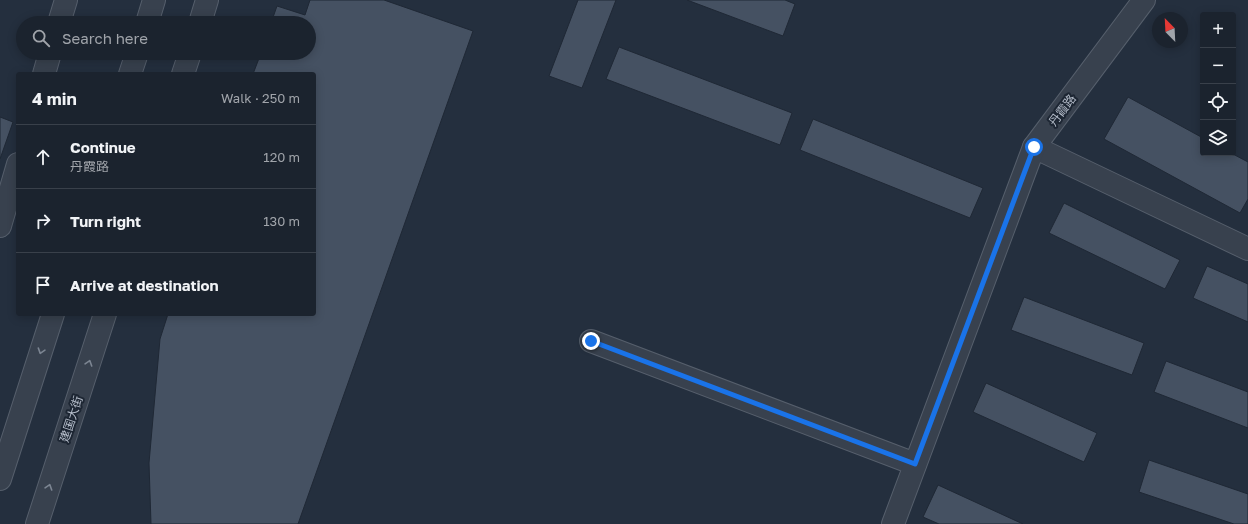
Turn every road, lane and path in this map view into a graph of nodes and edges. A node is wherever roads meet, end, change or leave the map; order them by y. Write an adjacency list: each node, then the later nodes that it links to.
1 (66, 0): 5 (street)
2 (154, 0): 6 (street)
3 (207, 0): 7 (street)
4 (1144, 0): 14 (street, 丹霞路)
5 (61, 16)
6 (149, 16)
7 (202, 16)
8 (48, 60): 11 (street)
9 (135, 60): 12 (street)
10 (188, 60): 13 (street)
11 (45, 72)
12 (131, 72)
13 (184, 72)
14 (1034, 147): 17 (street); 21 (street, 丹霞路)
15 (16, 171): 16 (street)
16 (0, 226)
17 (1248, 249)
18 (52, 316): 22 (street, one-way to 22)
19 (104, 316): 23 (street, 建国大街, one-way to 19)
20 (591, 341): 21 (street)
21 (915, 464): 24 (street, 丹霞路)
22 (0, 479)
23 (37, 524)
24 (893, 524)

